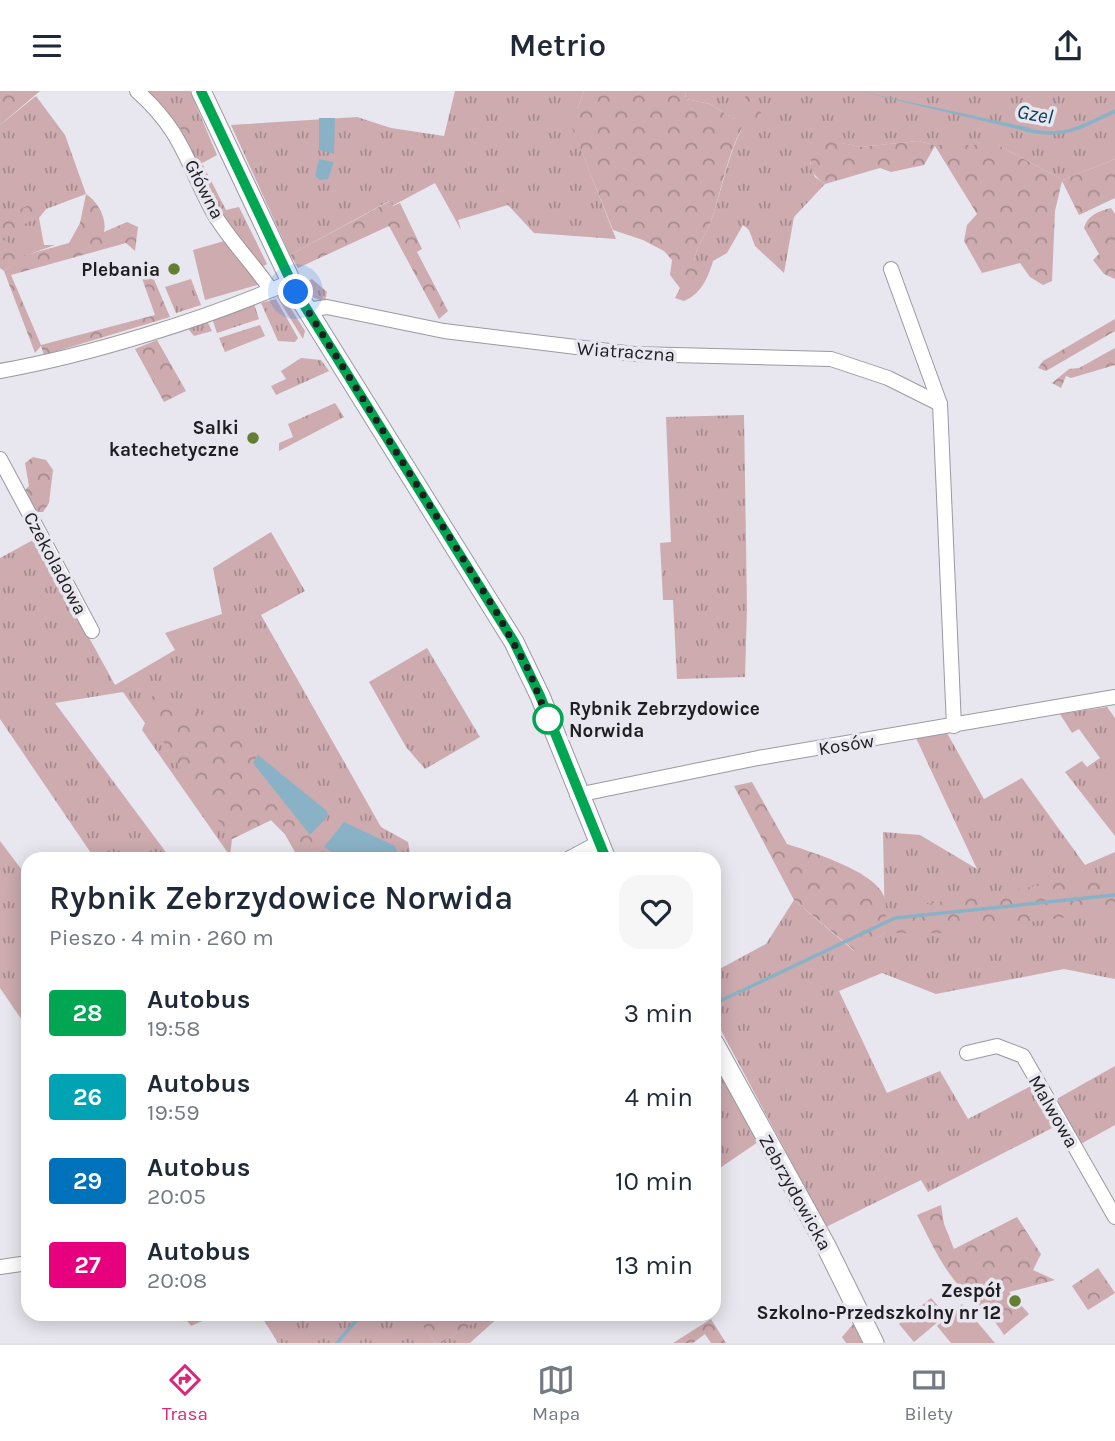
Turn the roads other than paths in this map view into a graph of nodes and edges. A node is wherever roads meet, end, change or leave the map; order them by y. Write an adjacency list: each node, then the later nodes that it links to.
1 (137, 91): 5 (street, Główna)
2 (201, 91): 4 (street, Główna)
3 (891, 269): 8 (street)
4 (290, 282): 5 (street); 6 (street)
5 (271, 289): 7 (street)
6 (306, 310): 8 (street, Wiatraczna); 13 (street)
7 (0, 371)
8 (940, 404): 12 (street)
9 (0, 459): 10 (street, Czekoladowa)
10 (92, 631)
11 (1115, 697): 12 (street, Kosów)
12 (954, 726): 13 (street, Kosów)
13 (578, 795): 14 (street)
14 (602, 851)
15 (967, 1053): 17 (street, Malwowa)
16 (721, 1056): 20 (street, Zebrzydowicka)
17 (1115, 1217)
18 (21, 1263): 19 (street)
19 (0, 1267)
20 (874, 1343)

